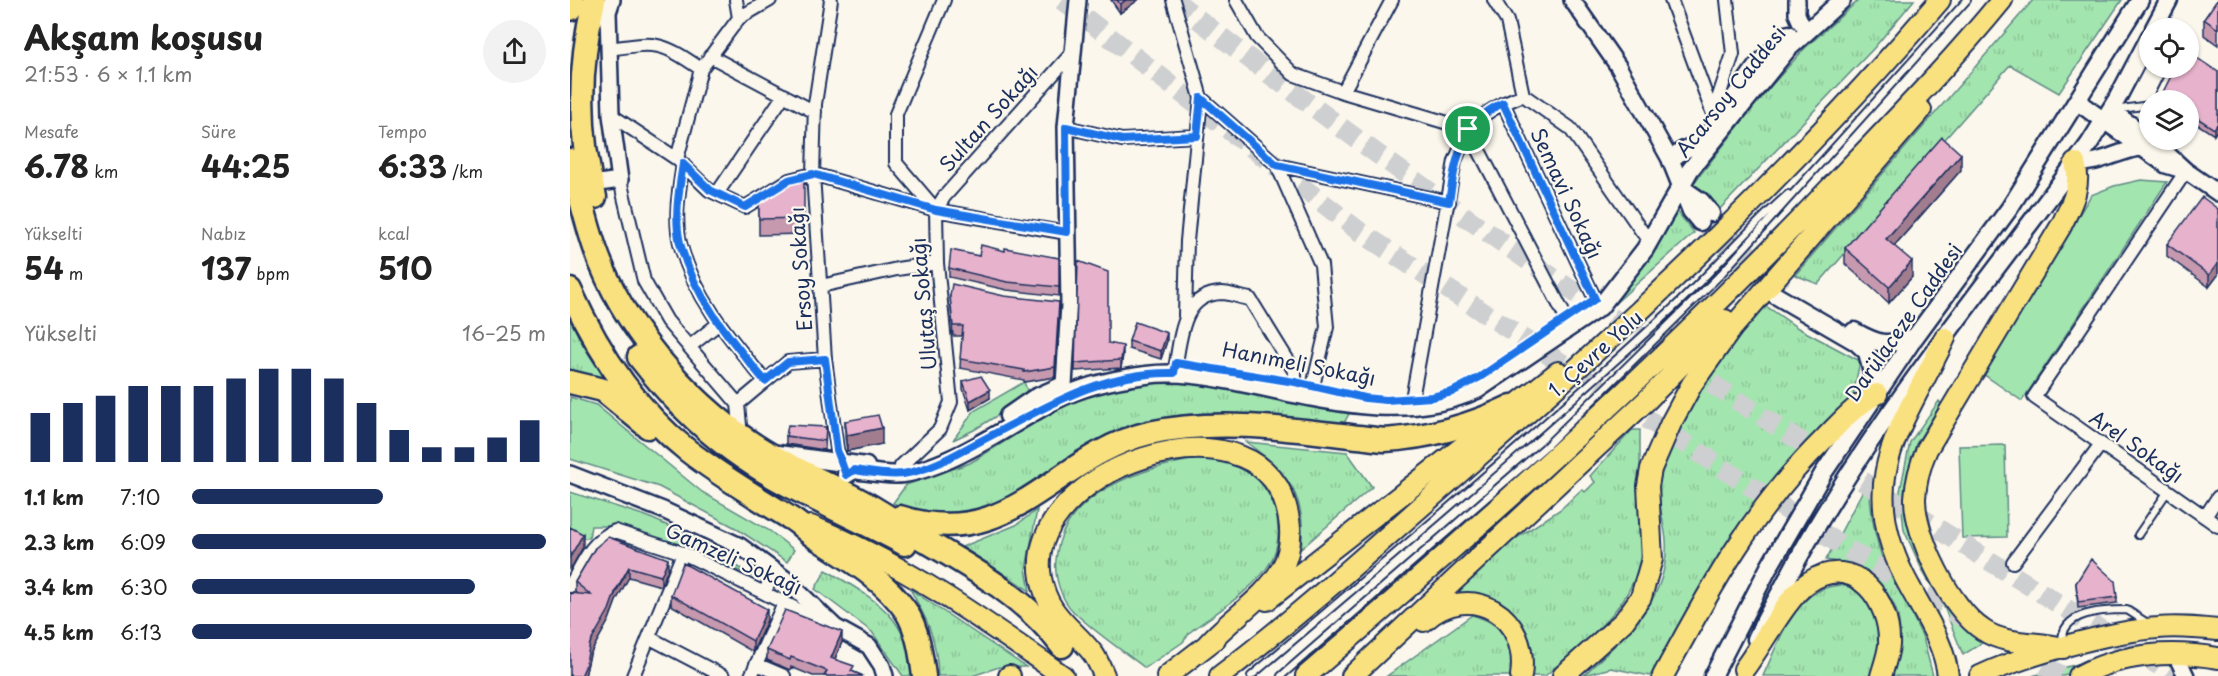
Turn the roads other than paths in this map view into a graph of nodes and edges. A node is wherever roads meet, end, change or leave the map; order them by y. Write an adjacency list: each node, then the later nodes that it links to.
1 (572, 0): 25 (highway)
2 (594, 0): 61 (highway)
3 (612, 0): 30 (street)
4 (736, 0): 26 (street)
5 (770, 0): 26 (street)
6 (831, 0): 42 (street, Ersoy Sokağı)
7 (944, 0): 66 (street, Ulutaş Sokağı)
8 (1078, 0): 31 (street)
9 (1173, 0): 38 (street)
10 (1236, 0): 35 (street)
11 (1392, 0): 35 (street)
12 (1494, 0): 37 (street)
13 (1572, 0): 58 (street)
14 (1671, 0): 45 (street)
15 (1727, 0): 45 (street)
16 (1797, 0): 29 (street)
17 (1805, 0): 29 (street)
18 (1826, 0): 29 (main road, Acarsoy Caddesi)
19 (1842, 0): 29 (main road, Acarsoy Caddesi)
20 (1940, 0): 78 (main road, 1. Çevre Yolu)
21 (1967, 0): 60 (lane)
22 (2002, 0): 28 (main road)
23 (2140, 0): 39 (main road, Darülaceze Caddesi)
24 (2169, 0): 27 (main road, Darülaceze Caddesi)
25 (570, 9)
26 (739, 18): 32 (street)
27 (2160, 18)
28 (1985, 20): 70 (main road); 137 (main road)
29 (1804, 28): 45 (main road, Acarsoy Caddesi); 58 (main road, Acarsoy Caddesi)
30 (608, 49): 34 (street); 43 (street)
31 (1072, 53): 46 (street); 66 (street, Sultan Sokağı)
32 (710, 56): 34 (street); 36 (street)
33 (2139, 57): 44 (main road, Darülaceze Caddesi)
34 (701, 69): 53 (street)
35 (1343, 92): 47 (street)
36 (784, 95): 42 (street); 62 (street)
37 (1523, 95): 40 (street); 69 (street)
38 (1201, 98): 48 (street); 55 (street)
39 (2078, 102): 44 (main road); 79 (main road, Darülaceze Caddesi)
40 (1503, 103): 47 (street); 74 (street, Semavi Sokağı)
41 (2139, 108): 44 (lane)
42 (815, 112): 57 (street, Ersoy Sokağı)
43 (611, 115): 53 (street); 59 (street)
44 (2107, 116): 49 (street); 54 (main road, Darülaceze Caddesi)
45 (1714, 119): 58 (main road, Acarsoy Caddesi)
46 (1066, 127): 48 (street); 68 (street)
47 (1468, 129): 64 (street); 77 (street)
48 (1197, 136): 75 (street)
49 (2139, 137)
50 (2139, 145): 54 (street)
51 (2158, 150): 56 (street)
52 (570, 160): 84 (highway)
53 (680, 162): 62 (street); 76 (street)
54 (2075, 163): 80 (main road, Darülaceze Caddesi); 120 (main road)
55 (1277, 165): 64 (street); 87 (street)
56 (2186, 171): 63 (street); 95 (street, Arel Sokağı)
57 (813, 174): 62 (street); 66 (street); 72 (street, Ersoy Sokağı)
58 (1676, 175): 67 (main road); 69 (main road, Hanımeli Sokağı)
59 (620, 180): 61 (street); 81 (street)
60 (1801, 182): 123 (lane); 136 (lane)
61 (592, 184): 84 (highway)
62 (718, 192)
63 (2218, 193)
64 (1449, 202): 91 (street)
65 (570, 206): 118 (highway)
66 (936, 210): 68 (street); 71 (street, Ulutaş Sokağı)
67 (1705, 218)
68 (1067, 232): 89 (street)
69 (1646, 236): 74 (main road, Hanımeli Sokağı)
70 (1807, 242): 138 (main road); 141 (main road)
71 (937, 263): 72 (street); 98 (street, Ulutaş Sokağı)
72 (821, 286): 82 (street, Ersoy Sokağı)
73 (570, 290): 96 (highway)
74 (1598, 303): 77 (main road, Hanımeli Sokağı)
75 (1185, 316): 83 (street); 88 (street)
76 (718, 324): 81 (street); 85 (street)
77 (1569, 324): 91 (main road, Hanımeli Sokağı)
78 (1614, 337): 93 (main road); 123 (main road, 1. Çevre Yolu)
79 (1915, 337): 90 (main road, Darülaceze Caddesi); 90 (main road)
80 (1945, 338): 125 (main road, Darülaceze Caddesi); 126 (main road)
81 (689, 347): 92 (street)
82 (825, 359): 85 (street); 100 (street, Ersoy Sokağı)
83 (1175, 368): 88 (main road, Hanımeli Sokağı); 89 (main road, Hanımeli Sokağı)
84 (677, 378): 94 (highway)
85 (765, 381): 92 (street)
86 (570, 382): 96 (highway)
87 (1313, 386): 88 (main road, Hanımeli Sokağı); 91 (main road, Hanımeli Sokağı)
88 (1294, 388): 91 (main road, Hanımeli Sokağı)
89 (1064, 391): 98 (main road, Hanımeli Sokağı); 100 (main road, Hanımeli Sokağı)
90 (1877, 394): 142 (main road); 143 (main road, Darülaceze Caddesi)
91 (1412, 403)
92 (738, 404): 94 (street)
93 (1512, 406): 103 (highway); 119 (main road)
94 (741, 436): 97 (highway)
95 (2101, 444): 101 (street, Arel Sokağı); 109 (street)
96 (686, 449): 105 (highway)
97 (763, 450): 100 (highway); 100 (main road)
98 (901, 466): 100 (main road, Hanımeli Sokağı)
99 (570, 474): 110 (street)
100 (846, 478): 103 (highway)
101 (2168, 491): 104 (street, Arel Sokağı); 107 (lane)
102 (2218, 497): 104 (street)
103 (877, 510): 118 (highway)
104 (2205, 517): 106 (street, Arel Sokağı)
105 (791, 519): 131 (highway); 132 (main road)
106 (2218, 526)
107 (2138, 535)
108 (683, 553): 111 (street, Gamzeli Sokağı); 112 (street, Gamzeli Sokağı); 117 (street)
109 (2013, 562)
110 (770, 567): 112 (street); 114 (street)
111 (570, 586)
112 (760, 591): 113 (street, Gamzeli Sokağı)
113 (784, 603): 114 (street, Gamzeli Sokağı); 124 (street)
114 (835, 627): 130 (street, Gamzeli Sokağı)
115 (2157, 628): 116 (main road); 120 (main road); 120 (lane)
116 (2218, 630)
117 (650, 638): 127 (street); 128 (street)
118 (1062, 646): 133 (main road)
119 (1206, 646): 133 (main road); 134 (main road)
120 (2063, 648): 145 (main road)
121 (2175, 653): 122 (main road); 146 (main road); 147 (street)
122 (2218, 658)
123 (1245, 669): 135 (main road, 1. Çevre Yolu)
124 (753, 670): 129 (street)
125 (1743, 673): 144 (main road)
126 (1948, 675)
127 (633, 676)
128 (723, 676)
129 (784, 676)
130 (885, 676)
131 (924, 676)
132 (1063, 676)
133 (1105, 676)
134 (1167, 676)
135 (1220, 676)
136 (1281, 676)
137 (1306, 676)
138 (1352, 676)
139 (1357, 676): 140 (main road)
140 (1521, 676)
141 (1563, 676)
142 (1663, 676)
143 (1713, 676)
144 (1881, 676)
145 (1980, 676)
146 (2079, 676)
147 (2186, 676)

